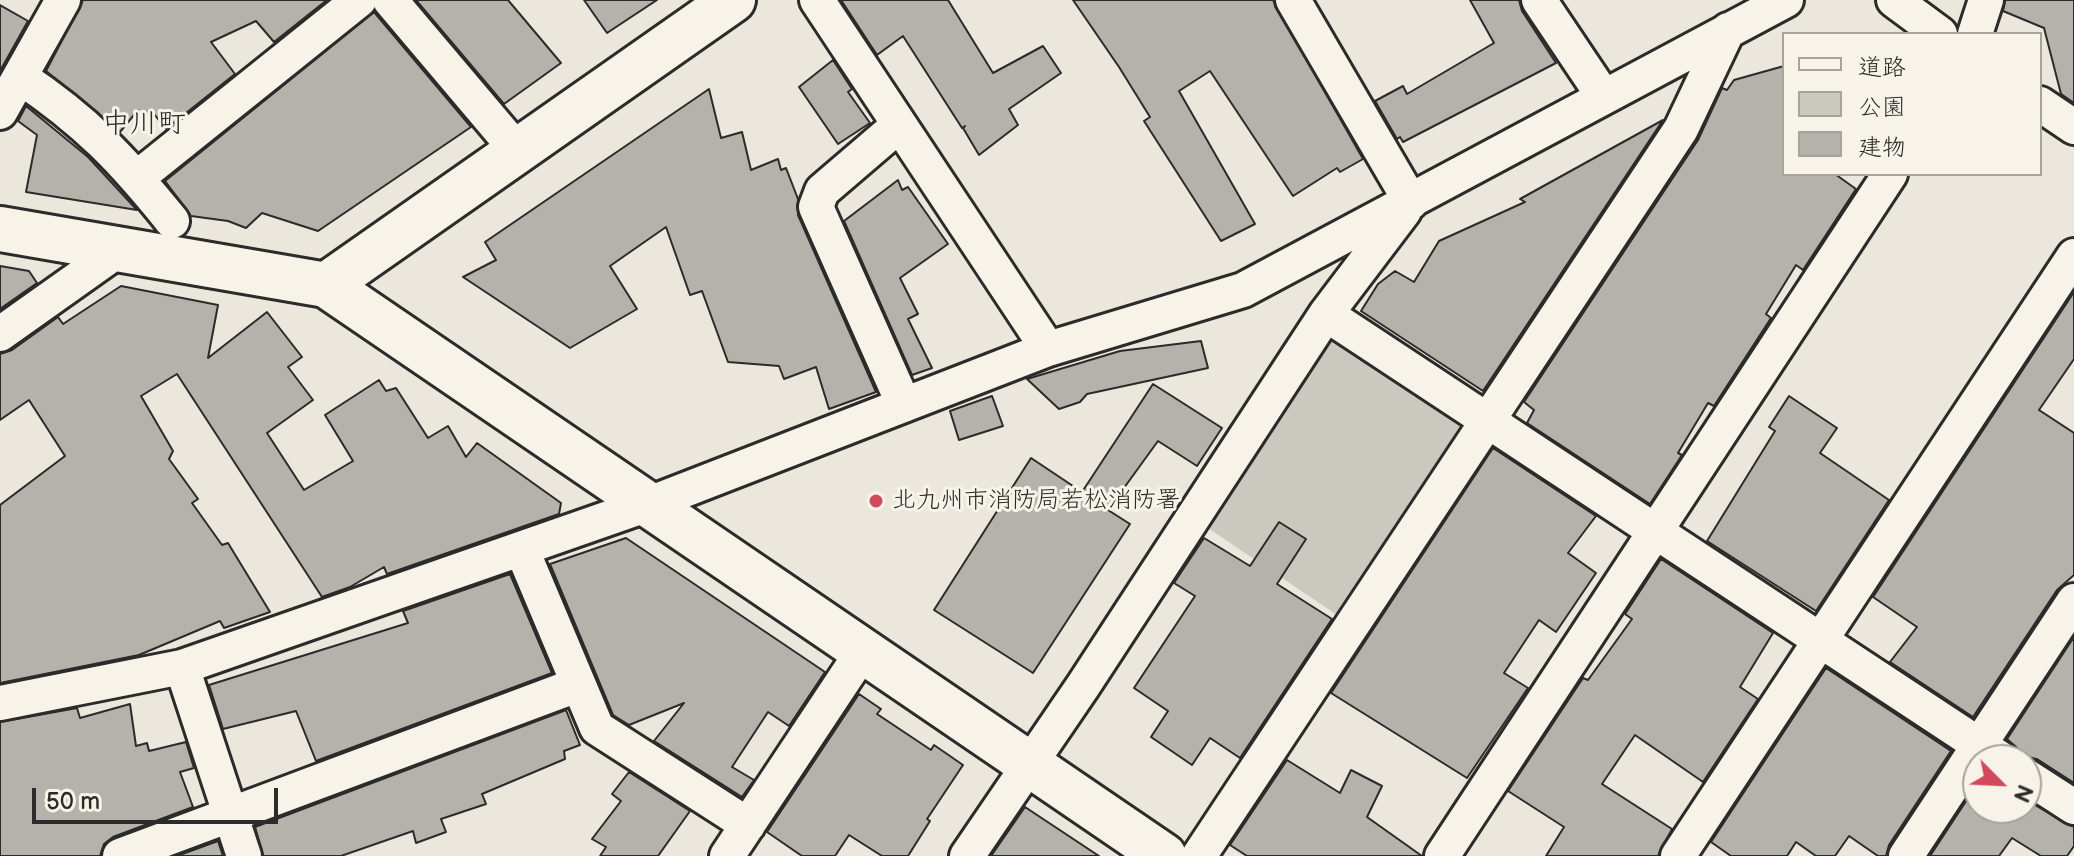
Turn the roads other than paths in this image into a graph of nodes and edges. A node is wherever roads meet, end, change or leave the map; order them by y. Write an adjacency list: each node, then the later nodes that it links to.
1 (63, 0): 14 (street)
2 (359, 0): 22 (street)
3 (390, 0): 20 (street)
4 (733, 0): 20 (street)
5 (817, 0): 18 (street)
6 (1539, 0): 15 (street)
7 (1785, 0): 11 (street)
8 (1894, 0): 12 (street)
9 (1986, 0): 13 (street)
10 (1304, 4): 23 (street)
11 (1728, 30): 15 (street); 33 (street)
12 (1937, 32)
13 (1976, 32)
14 (20, 77): 17 (street); 22 (street)
15 (1604, 97): 23 (street)
16 (2042, 105): 19 (street)
17 (0, 112)
18 (899, 125): 31 (street); 32 (street)
19 (2074, 127)
20 (516, 149): 28 (street)
21 (1889, 176): 35 (street)
22 (137, 178): 24 (street)
23 (1411, 202): 29 (street); 31 (street)
24 (172, 221)
25 (0, 229): 26 (street)
26 (117, 251): 28 (street); 30 (street)
27 (2074, 256): 38 (street)
28 (326, 285): 34 (street)
29 (1326, 314): 33 (street); 45 (street)
30 (0, 334)
31 (1048, 349): 32 (street)
32 (904, 405): 34 (street)
33 (1488, 421): 35 (street); 56 (street)
34 (646, 505): 36 (street); 39 (street)
35 (1656, 530): 38 (street); 57 (street)
36 (522, 550): 40 (street); 41 (street)
37 (2074, 601): 44 (street)
38 (1820, 643): 43 (street); 58 (street)
39 (863, 651): 45 (street); 50 (street)
40 (182, 667): 42 (street); 49 (street)
41 (577, 685): 49 (street); 50 (street)
42 (0, 703)
43 (1977, 744)
44 (1996, 744)
45 (1029, 761): 54 (street); 55 (street)
46 (2042, 786): 48 (street)
47 (1962, 788): 59 (street)
48 (2074, 807)
49 (229, 813): 51 (street); 52 (street)
50 (748, 825): 53 (street)
51 (120, 856)
52 (244, 856)
53 (727, 856)
54 (967, 856)
55 (1164, 856)
56 (1199, 856)
57 (1442, 856)
58 (1678, 856)
59 (1906, 856)

